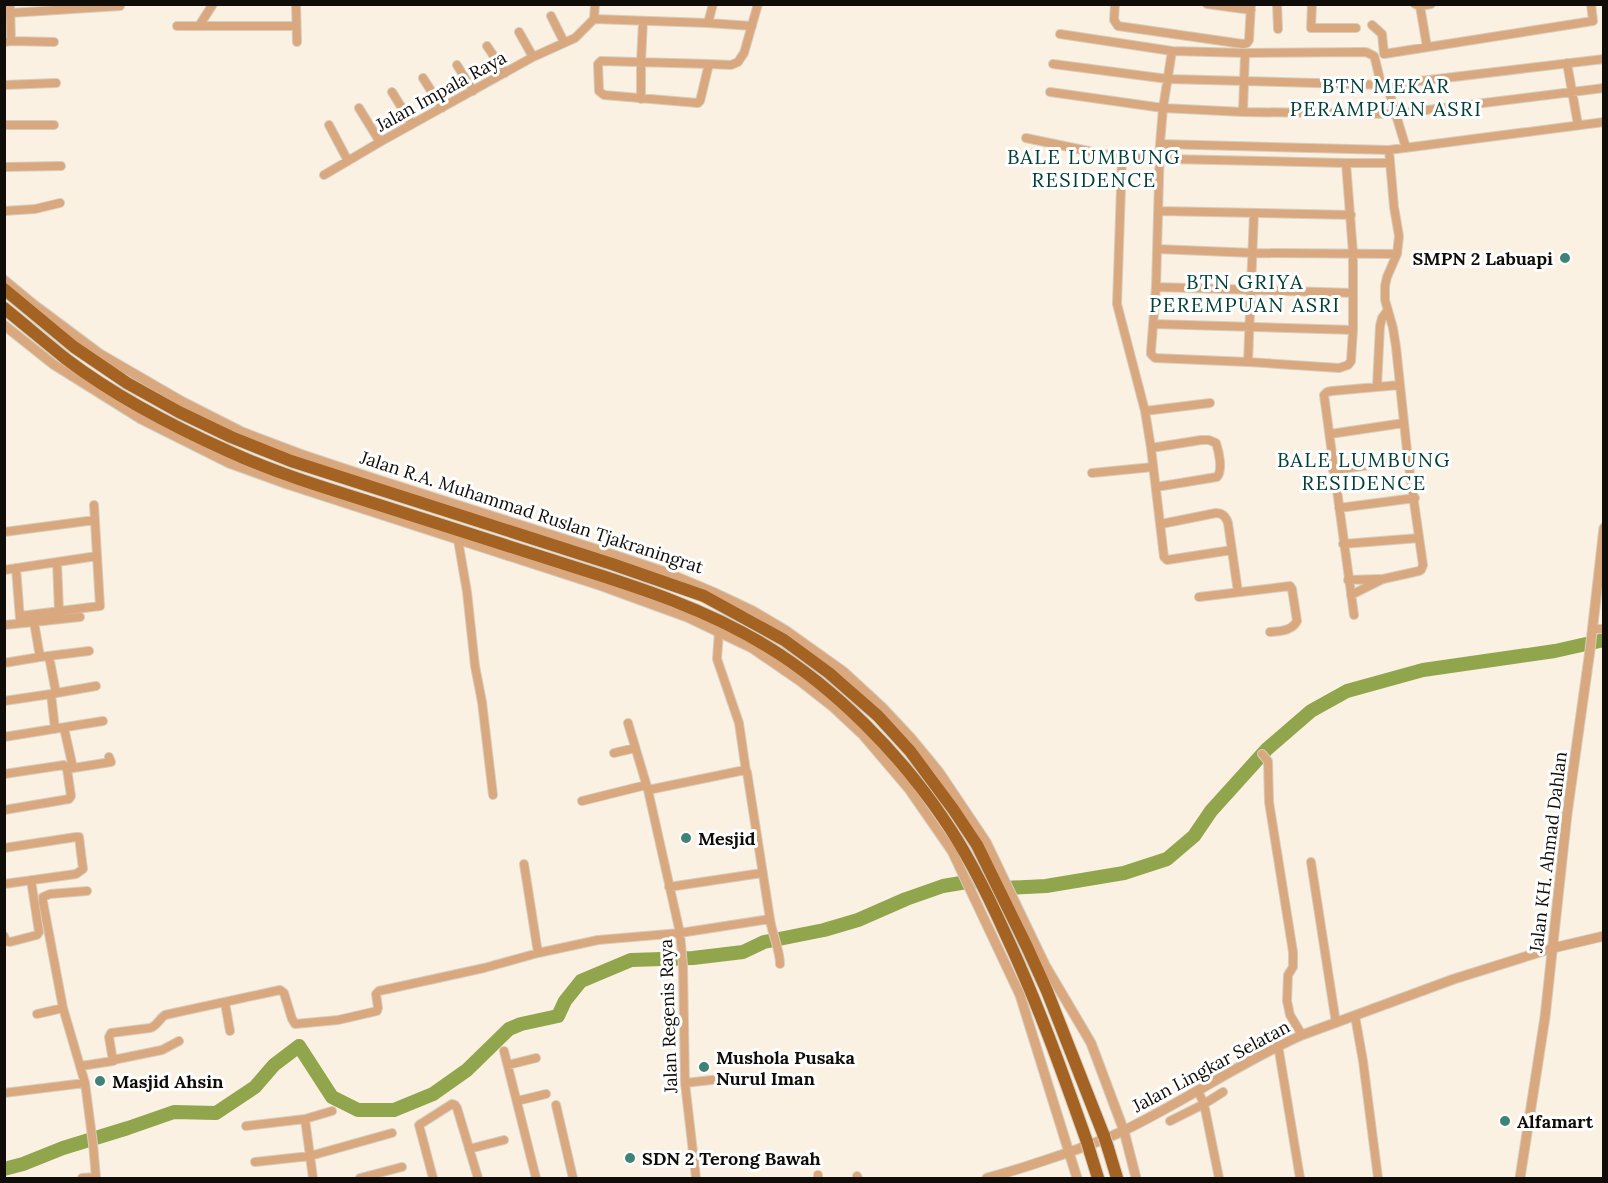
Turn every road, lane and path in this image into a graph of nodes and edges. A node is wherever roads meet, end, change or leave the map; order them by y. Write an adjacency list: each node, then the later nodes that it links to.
1 (213, 4): 22 (street)
2 (296, 4): 23 (street)
3 (595, 4): 17 (street)
4 (713, 4): 19 (street)
5 (758, 4): 24 (street)
6 (1115, 4): 14 (street)
7 (1207, 4): 14 (street)
8 (1277, 4): 26 (street)
9 (1312, 4): 25 (street)
10 (1431, 4): 12 (street)
11 (1591, 4): 34 (street)
12 (1417, 5): 34 (street)
13 (120, 6): 15 (street)
14 (1251, 7)
15 (10, 9): 29 (street)
16 (551, 16): 32 (street)
17 (594, 19): 18 (street); 32 (street, Jalan Impala Raya)
18 (643, 21): 19 (street); 39 (street)
19 (708, 23): 24 (street)
20 (1372, 25): 34 (street)
21 (177, 26): 22 (street)
22 (199, 26): 23 (street)
23 (296, 26): 31 (street)
24 (752, 26): 41 (street)
25 (1356, 28)
26 (1278, 29)
27 (519, 32): 37 (street)
28 (1060, 34): 35 (street)
29 (8, 41): 30 (street)
30 (54, 42)
31 (297, 42)
32 (564, 42): 37 (street, Jalan Impala Raya)
33 (487, 46): 44 (street)
34 (1427, 47)
35 (1172, 51): 36 (street); 46 (street)
36 (1245, 53): 47 (street); 49 (street)
37 (533, 57): 44 (street, Jalan Impala Raya)
38 (1604, 58): 40 (street)
39 (641, 62): 41 (street); 56 (street); 56 (street)
40 (1568, 63): 49 (street); 55 (street)
41 (709, 64): 56 (street)
42 (1053, 64): 46 (street)
43 (457, 65): 52 (street)
44 (506, 73): 52 (street, Jalan Impala Raya)
45 (423, 78): 58 (street)
46 (1168, 79): 47 (street); 59 (street)
47 (1244, 81): 49 (street); 60 (street)
48 (56, 83): 50 (street)
49 (1384, 85): 61 (street)
50 (4, 86)
51 (1604, 88): 55 (street)
52 (473, 91): 58 (street, Jalan Impala Raya)
53 (392, 92): 63 (street)
54 (1050, 92): 59 (street)
55 (1572, 92): 61 (street); 67 (street)
56 (641, 99)
57 (359, 108): 69 (street)
58 (441, 108): 63 (street, Jalan Impala Raya)
59 (1163, 108): 60 (street); 70 (street)
60 (1243, 112): 61 (street)
61 (1395, 114): 71 (street)
62 (1604, 122): 67 (street)
63 (412, 124): 69 (street, Jalan Impala Raya)
64 (4, 125): 65 (street)
65 (54, 125)
66 (329, 125): 75 (street)
67 (1578, 125): 71 (street)
68 (1026, 138): 73 (street)
69 (380, 142): 75 (street, Jalan Impala Raya)
70 (1160, 144): 72 (street); 74 (street)
71 (1406, 148): 72 (street)
72 (1389, 150): 77 (street)
73 (1122, 158): 74 (street); 105 (street)
74 (1160, 159): 76 (street); 83 (street)
75 (348, 161): 80 (street, Jalan Impala Raya)
76 (1346, 163): 77 (street); 85 (street)
77 (1390, 163): 89 (street)
78 (61, 166): 79 (street)
79 (4, 167)
80 (324, 175)
81 (60, 203): 82 (street)
82 (4, 211)
83 (1158, 211): 84 (street); 86 (street)
84 (1254, 213): 85 (street); 87 (street)
85 (1350, 215): 88 (street)
86 (1157, 249): 87 (street); 91 (street)
87 (1253, 253): 88 (street); 93 (street)
88 (1353, 253): 89 (street); 94 (street)
89 (1397, 254): 96 (street)
90 (4, 280): 165 (street, Jalan R.A. Muhammad Ruslan Tjakraningrat)
91 (1156, 287): 93 (street); 97 (street)
92 (4, 289): 165 (highway, Jalan R.A. Muhammad Ruslan Tjakraningrat)
93 (1250, 291): 94 (street); 99 (street)
94 (1353, 293): 100 (street)
95 (4, 308): 170 (highway, Jalan R.A. Muhammad Ruslan Tjakraningrat)
96 (1388, 310): 102 (street); 103 (street)
97 (1153, 324): 99 (street); 101 (street)
98 (4, 325): 122 (street)
99 (1250, 327): 100 (street); 101 (street)
100 (1353, 330): 101 (street)
101 (1248, 362)
102 (1400, 385): 103 (street); 106 (street)
103 (1377, 386): 107 (street)
104 (1210, 402): 105 (street)
105 (1145, 411): 108 (street)
106 (1404, 423): 107 (street); 109 (street)
107 (1329, 434): 111 (street)
108 (1151, 448): 110 (street); 113 (street)
109 (1408, 460): 111 (street); 114 (street)
110 (1153, 467): 112 (street); 113 (street)
111 (1333, 470): 116 (street)
112 (1092, 473)
113 (1156, 487): 118 (street)
114 (1415, 498): 116 (street); 121 (street)
115 (94, 505): 117 (street)
116 (1339, 508): 123 (street)
117 (95, 520): 120 (street); 125 (street)
118 (1161, 524): 124 (street); 124 (street)
119 (1604, 528): 143 (street, Jalan KH. Ahmad Dahlan)
120 (4, 532)
121 (1419, 538): 123 (street); 129 (street)
122 (458, 540): 141 (street); 162 (street)
123 (1343, 544): 130 (street)
124 (1232, 550): 131 (street)
125 (97, 556): 126 (street); 134 (street)
126 (57, 562): 127 (street); 134 (street)
127 (16, 568): 128 (street); 137 (street)
128 (4, 570)
129 (1383, 579): 130 (street); 132 (street)
130 (1348, 580): 132 (street)
131 (1239, 592): 133 (street); 142 (street)
132 (1351, 595): 135 (street)
133 (1199, 597)
134 (59, 611): 137 (street)
135 (1354, 615)
136 (80, 616): 138 (street)
137 (20, 619): 138 (street); 139 (street)
138 (34, 622): 146 (street)
139 (4, 625)
140 (1604, 629): 143 (street)
141 (719, 631): 159 (street); 215 (street)
142 (1270, 632)
143 (1592, 632): 180 (street, Jalan KH. Ahmad Dahlan)
144 (89, 651): 145 (street)
145 (49, 656): 146 (street); 149 (street)
146 (39, 657): 147 (street)
147 (4, 663)
148 (96, 686): 149 (street)
149 (54, 694): 150 (street); 153 (street)
150 (4, 701)
151 (103, 722): 153 (street)
152 (628, 723): 155 (street, Jalan Regenis Raya)
153 (59, 728): 154 (street); 158 (street)
154 (4, 737)
155 (635, 748): 156 (street); 161 (street, Jalan Regenis Raya)
156 (614, 753)
157 (1262, 754): 189 (street)
158 (69, 766): 160 (street); 164 (street)
159 (746, 771): 161 (street); 169 (street)
160 (4, 774)
161 (647, 788): 163 (street); 173 (street, Jalan Regenis Raya)
162 (493, 795)
163 (582, 801)
164 (4, 810)
165 (982, 843): 170 (highway, Jalan R.A. Muhammad Ruslan Tjakraningrat); 211 (street, Jalan R.A. Muhammad Ruslan Tjakraningrat)
166 (4, 848): 171 (street)
167 (1311, 862): 187 (street)
168 (524, 864): 181 (street)
169 (762, 873): 173 (street); 176 (street)
170 (987, 879): 175 (highway, Jalan R.A. Muhammad Ruslan Tjakraningrat)
171 (31, 880): 172 (street); 178 (street)
172 (4, 884)
173 (669, 887): 177 (street, Jalan Regenis Raya)
174 (87, 891): 184 (street)
175 (995, 896): 230 (highway, Jalan R.A. Muhammad Ruslan Tjakraningrat); 231 (highway, Jalan R.A. Muhammad Ruslan Tjakraningrat)
176 (770, 919): 177 (street); 182 (street)
177 (680, 933): 181 (street); 199 (street, Jalan Regenis Raya)
178 (4, 936)
179 (1604, 936): 180 (street, Jalan Lingkar Selatan)
180 (1553, 946): 186 (street, Jalan Lingkar Selatan); 236 (street, Jalan KH. Ahmad Dahlan)
181 (538, 953): 183 (street)
182 (780, 964)
183 (225, 1003): 188 (street); 194 (street)
184 (63, 1008): 185 (street); 196 (street)
185 (37, 1014)
186 (1355, 1016): 187 (street, Jalan Lingkar Selatan); 235 (street)
187 (1336, 1023): 189 (street, Jalan Lingkar Selatan)
188 (230, 1031)
189 (1302, 1035): 191 (street, Jalan Lingkar Selatan)
190 (179, 1041): 194 (street)
191 (1278, 1045): 200 (street, Jalan Lingkar Selatan); 234 (street)
192 (504, 1051): 195 (street)
193 (536, 1058): 195 (street)
194 (113, 1060): 196 (street)
195 (508, 1065): 204 (street)
196 (81, 1066): 198 (street)
197 (729, 1078): 199 (street)
198 (85, 1083): 202 (street); 219 (street)
199 (685, 1083): 227 (street, Jalan Regenis Raya)
200 (1198, 1091): 205 (street); 211 (street, Jalan Lingkar Selatan)
201 (1223, 1092): 205 (street)
202 (4, 1093)
203 (546, 1094): 204 (street)
204 (517, 1101): 225 (street)
205 (1204, 1104): 209 (street); 233 (street)
206 (556, 1105): 226 (street)
207 (332, 1111): 208 (street)
208 (305, 1119): 210 (street); 216 (street)
209 (1170, 1121)
210 (246, 1126)
211 (1124, 1131): 215 (street, Jalan Lingkar Selatan); 232 (street, Jalan R.A. Muhammad Ruslan Tjakraningrat)
212 (392, 1133): 216 (street)
213 (504, 1140): 214 (street)
214 (469, 1149): 223 (street); 224 (street)
215 (1069, 1152): 228 (street, Jalan Lingkar Selatan); 229 (street)
216 (310, 1156): 217 (street); 221 (street)
217 (255, 1162)
218 (402, 1167): 222 (street)
219 (96, 1178): 220 (street)
220 (82, 1179)
221 (313, 1179)
222 (360, 1179)
223 (433, 1179)
224 (478, 1179)
225 (537, 1179)
226 (573, 1179)
227 (696, 1179)
228 (987, 1179)
229 (1077, 1179)
230 (1098, 1179)
231 (1117, 1179)
232 (1136, 1179)
233 (1219, 1179)
234 (1300, 1179)
235 (1378, 1179)
236 (1520, 1179)

